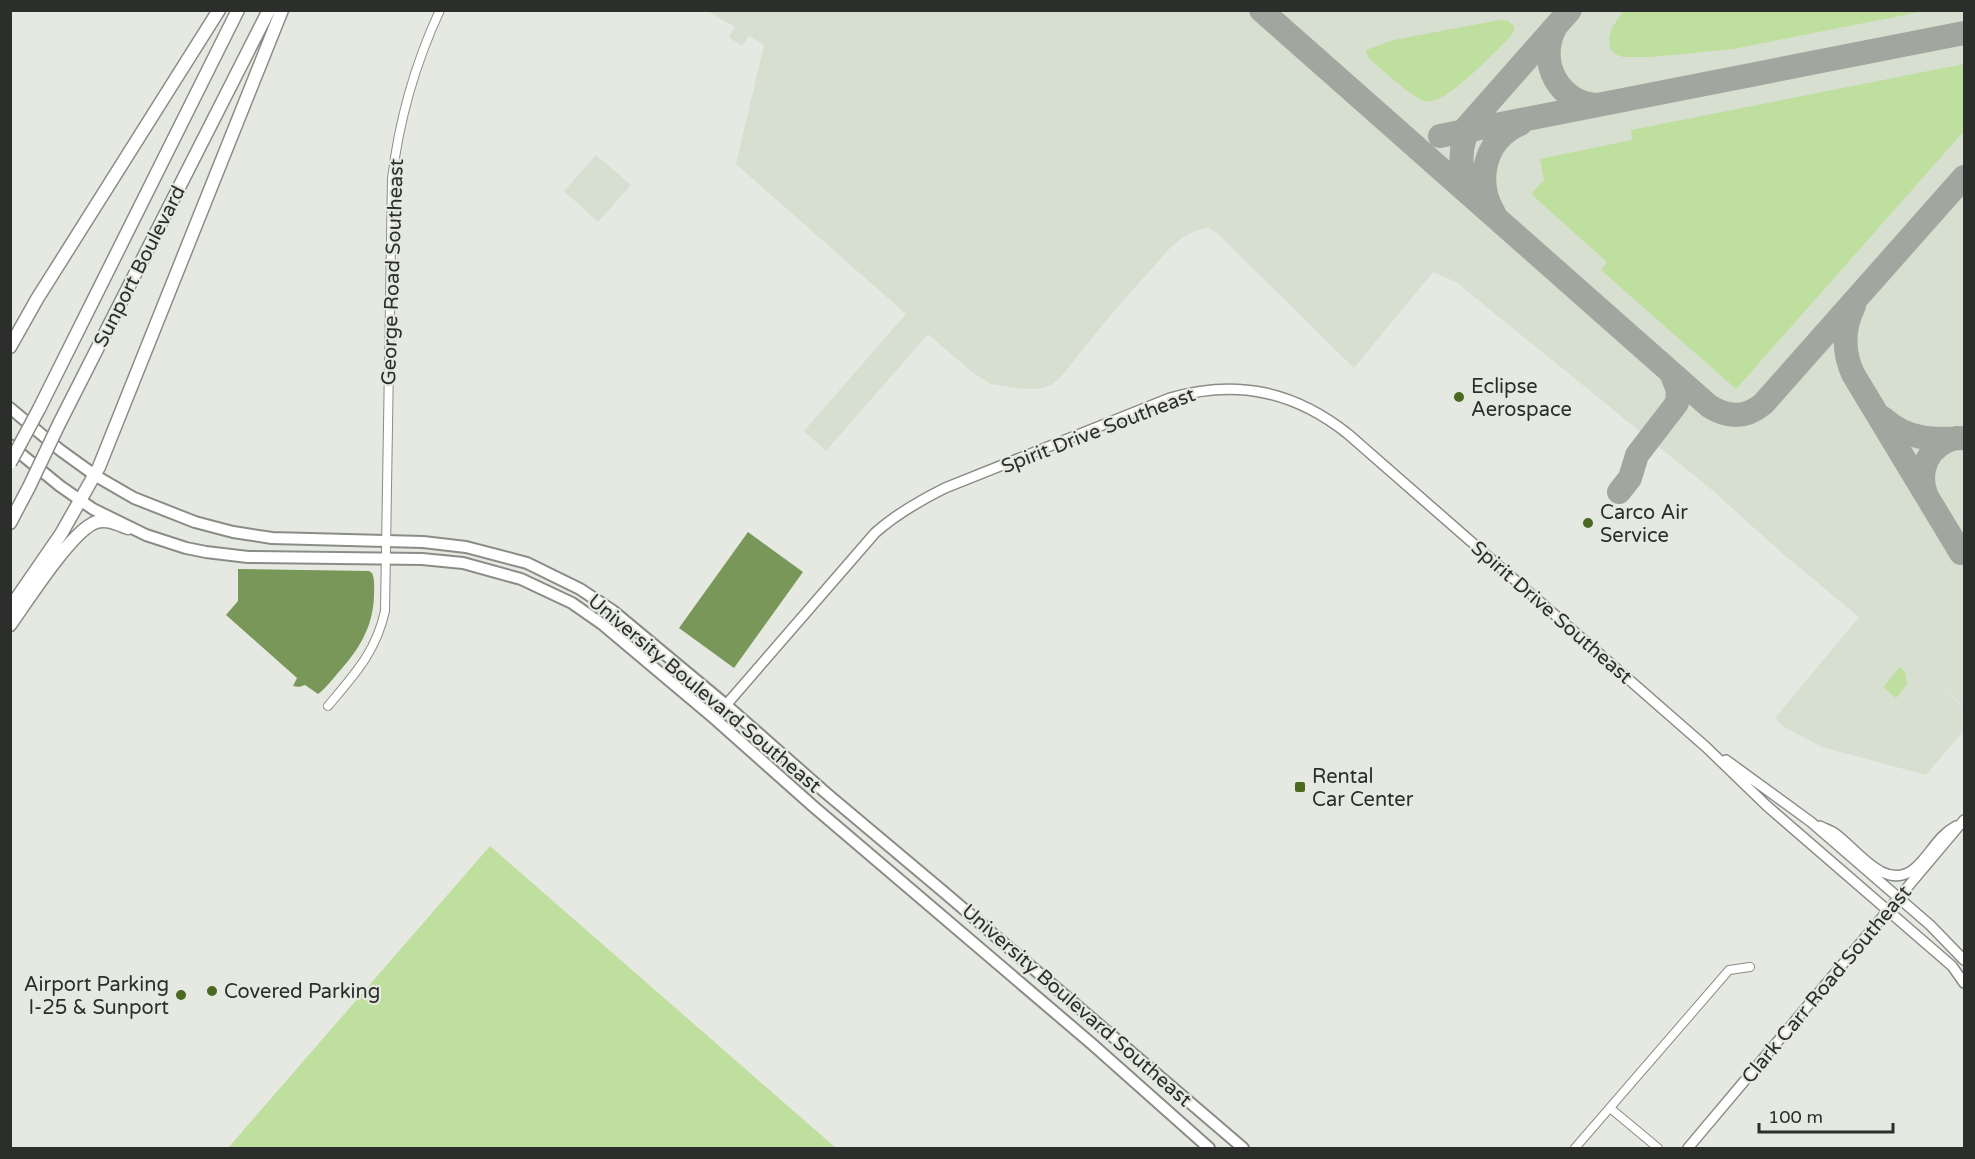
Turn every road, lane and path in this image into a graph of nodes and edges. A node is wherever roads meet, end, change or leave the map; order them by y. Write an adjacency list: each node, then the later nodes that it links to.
1 (219, 10): 6 (main road)
2 (238, 10): 9 (main road, Sunport Boulevard, bridge)
3 (269, 10): 12 (main road, Sunport Boulevard, bridge)
4 (282, 10): 10 (main road)
5 (440, 10): 14 (street, George Road Southeast)
6 (10, 347)
7 (10, 408): 10 (main road, University Boulevard Southeast)
8 (10, 445): 11 (main road, University Boulevard Southeast)
9 (10, 463)
10 (94, 475): 11 (main road); 14 (main road, University Boulevard Southeast)
11 (80, 501): 13 (main road, University Boulevard Southeast); 16 (main road)
12 (10, 523)
13 (128, 528): 15 (main road, University Boulevard Southeast); 17 (main road)
14 (387, 542): 15 (street, George Road Southeast); 18 (main road, University Boulevard Southeast)
15 (387, 558): 19 (street, George Road Southeast); 20 (main road, University Boulevard Southeast)
16 (10, 608)
17 (10, 625)
18 (726, 705): 20 (main road, Spirit Drive Southeast); 21 (street, Spirit Drive Southeast); 31 (main road, University Boulevard Southeast)
19 (328, 706)
20 (715, 719): 30 (main road, University Boulevard Southeast)
21 (1706, 747): 22 (street); 25 (street)
22 (1811, 822): 23 (street); 24 (street)
23 (1963, 822): 24 (street, Clark Carr Road Southeast)
24 (1898, 898): 25 (street, Clark Carr Road Southeast); 26 (street)
25 (1888, 910): 28 (street); 34 (street, Clark Carr Road Southeast)
26 (1965, 960)
27 (1750, 967): 29 (street)
28 (1965, 983)
29 (1610, 1108): 32 (street); 33 (street)
30 (1209, 1149)
31 (1243, 1149)
32 (1575, 1149)
33 (1658, 1149)
34 (1688, 1149)

